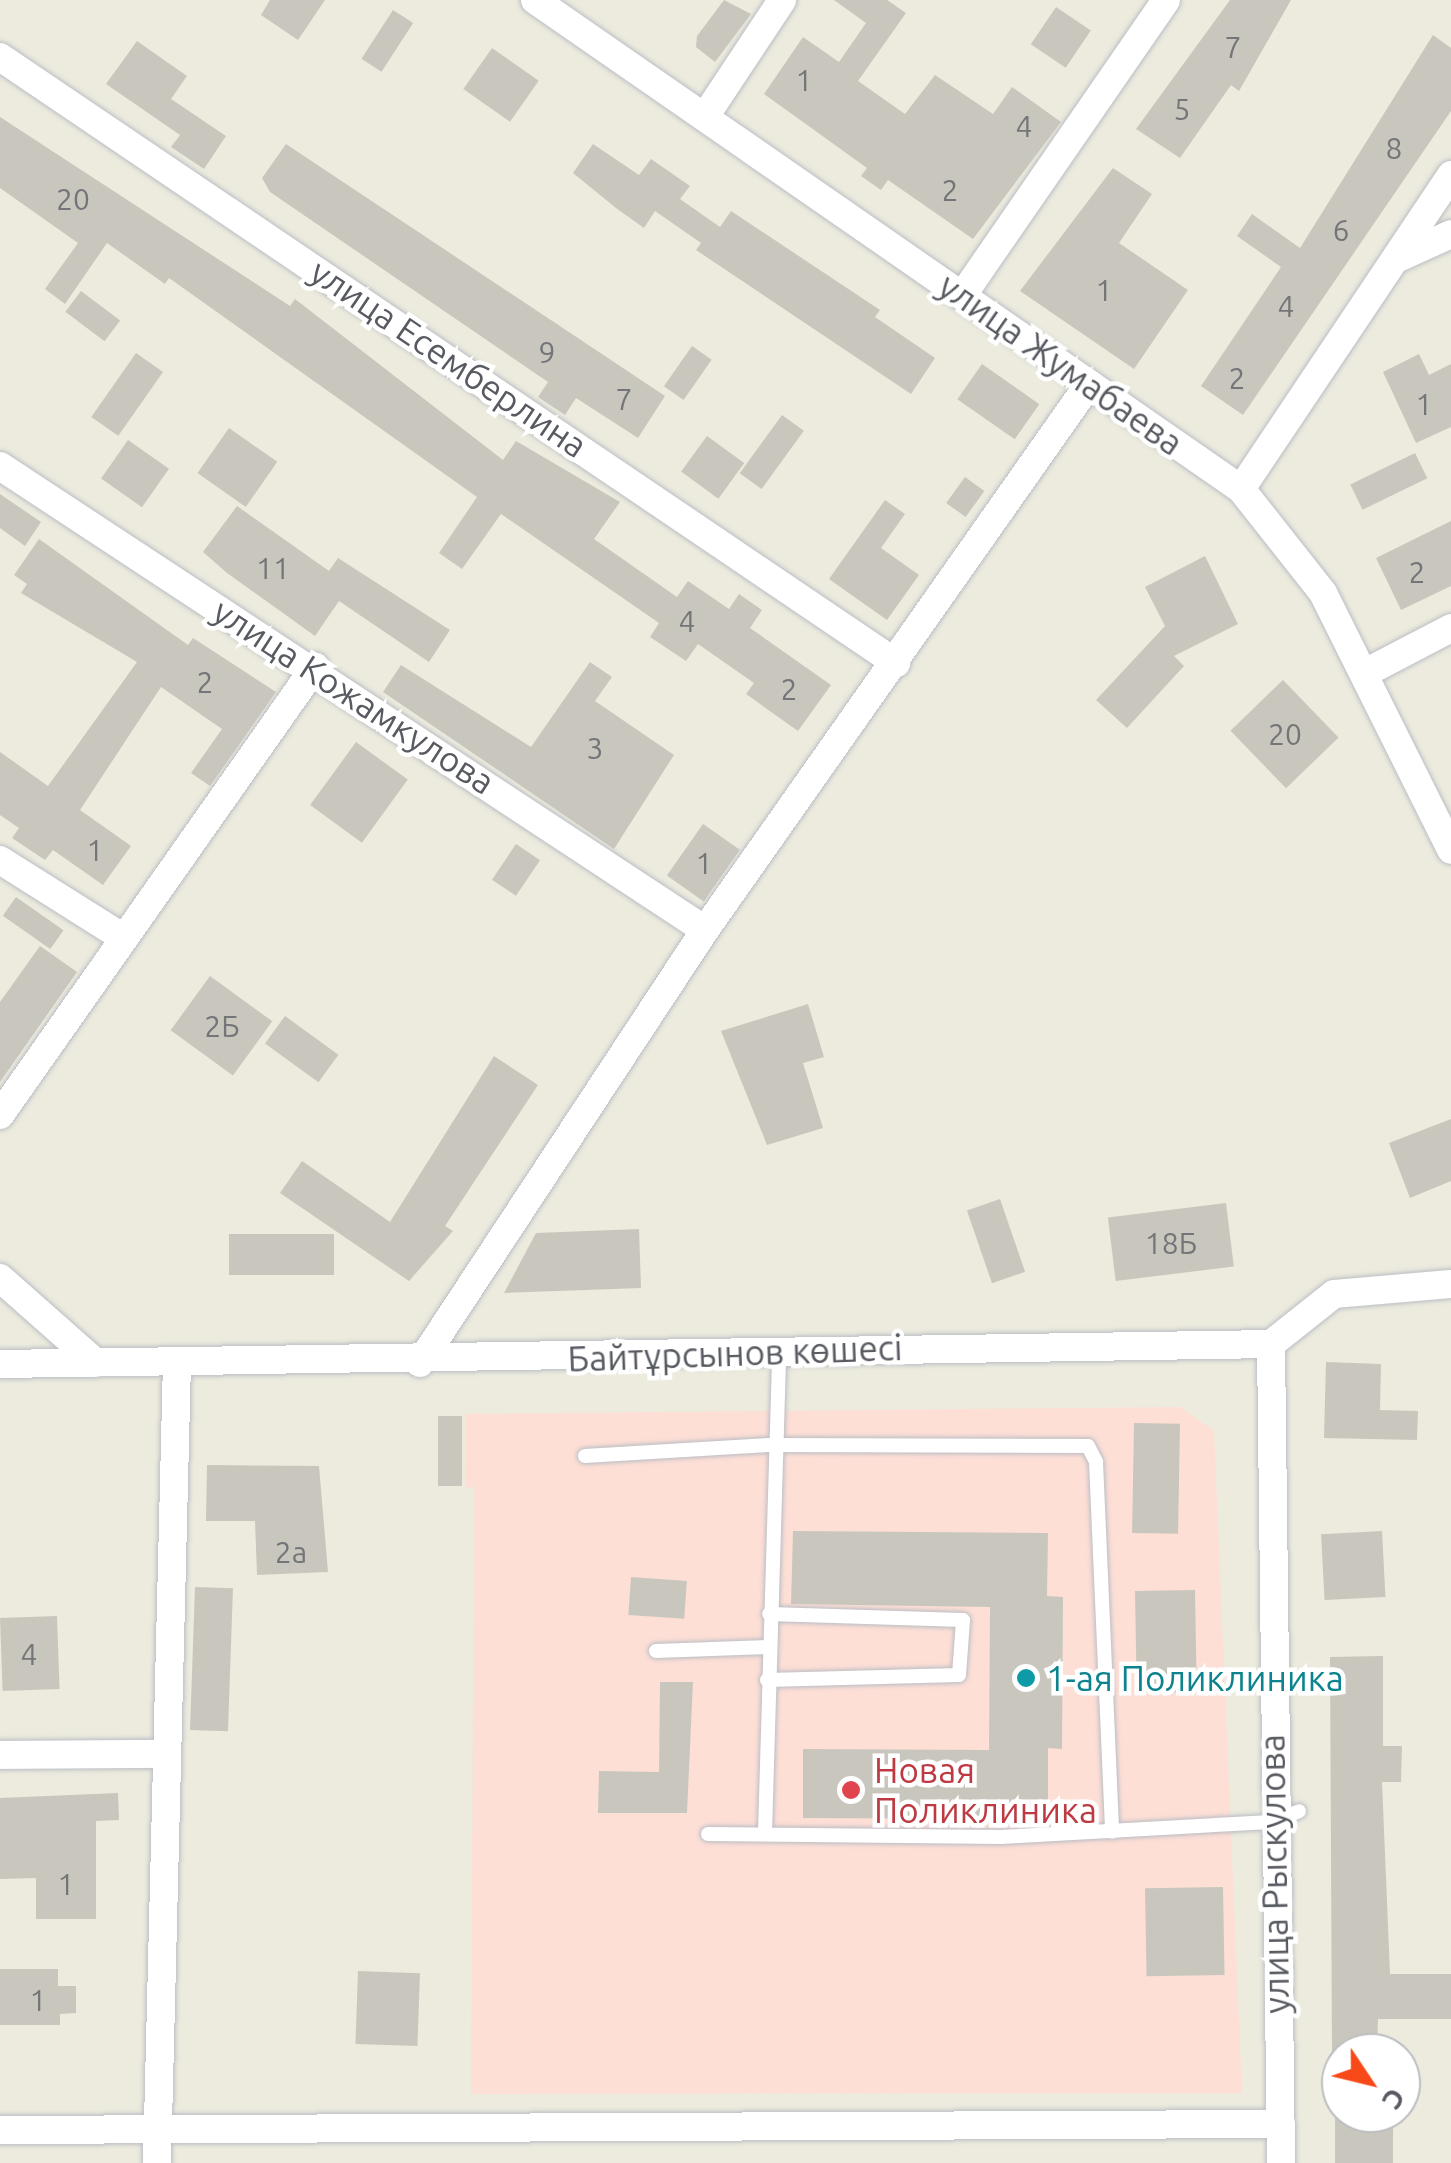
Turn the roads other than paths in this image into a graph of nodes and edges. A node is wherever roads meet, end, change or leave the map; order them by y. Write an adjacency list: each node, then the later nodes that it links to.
1 (535, 0): 5 (street, улица Жумабаева)
2 (782, 0): 5 (street)
3 (1166, 0): 9 (street)
4 (0, 57): 14 (street, улица Есемберлина)
5 (706, 115): 9 (street, улица Жумабаева)
6 (1451, 175): 8 (street)
7 (1451, 234): 8 (street)
8 (1395, 260): 12 (street)
9 (962, 296): 10 (street, улица Жумабаева)
10 (1089, 384): 12 (street, улица Жумабаева); 14 (street)
11 (0, 466): 15 (street, улица Кожамкулова)
12 (1240, 488): 16 (street, улица Жумабаева)
13 (1451, 628): 16 (street)
14 (896, 663): 19 (street)
15 (314, 667): 19 (street, улица Кожамкулова); 20 (street)
16 (1365, 673): 17 (street, улица Жумабаева)
17 (1451, 850)
18 (0, 860): 20 (street)
19 (705, 930): 27 (street)
20 (124, 938): 21 (street)
21 (0, 1115)
22 (0, 1278): 26 (street)
23 (1451, 1284): 24 (street)
24 (1270, 1344): 25 (street, Байтұрсынов көшесі); 39 (street, улица Рыскулова)
25 (779, 1351): 27 (street, Байтұрсынов көшесі); 30 (lane)
26 (96, 1363): 28 (street, Байтұрсынов көшесі); 29 (street, Байтұрсынов көшесі)
27 (420, 1363): 29 (street, Байтұрсынов көшесі)
28 (0, 1364)
29 (177, 1364): 36 (street)
30 (769, 1445): 31 (lane); 32 (lane); 41 (lane)
31 (585, 1456)
32 (769, 1614): 33 (lane); 35 (lane)
33 (768, 1647): 34 (lane); 35 (lane)
34 (656, 1651)
35 (767, 1680): 40 (lane)
36 (162, 1754): 37 (street); 45 (street)
37 (0, 1755)
38 (1299, 1811): 39 (lane)
39 (1271, 1822): 41 (lane); 43 (street, улица Рыскулова)
40 (765, 1832): 41 (lane); 42 (lane)
41 (1112, 1832)
42 (708, 1834)
43 (1281, 2124): 45 (street); 47 (street, улица Рыскулова)
44 (0, 2130): 45 (street)
45 (159, 2130): 46 (street)
46 (157, 2163)
47 (1281, 2163)

